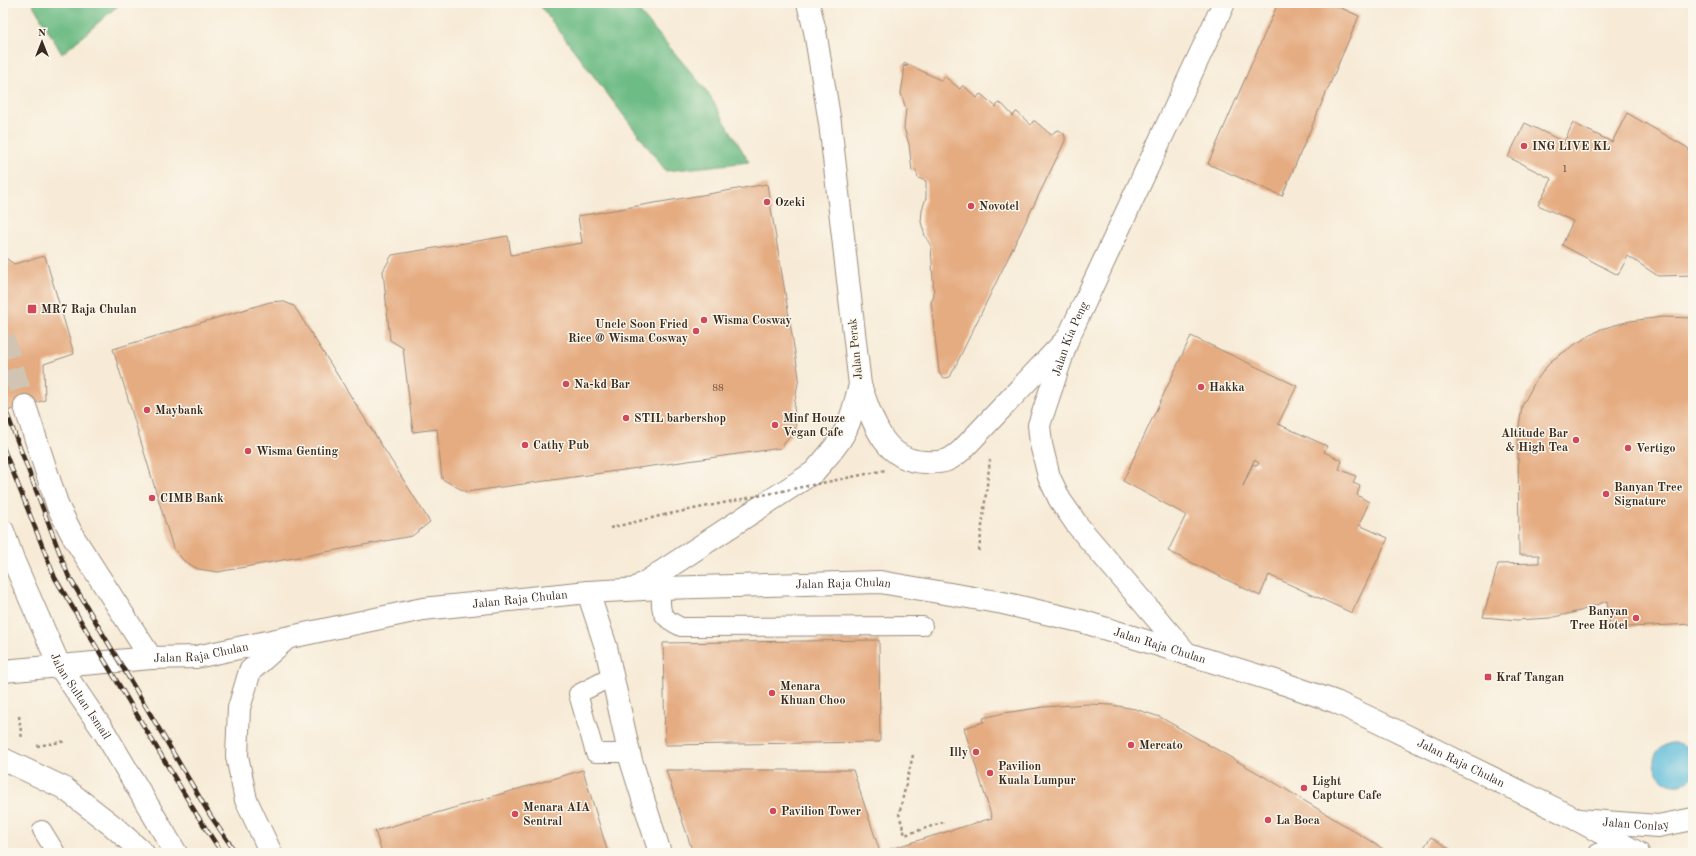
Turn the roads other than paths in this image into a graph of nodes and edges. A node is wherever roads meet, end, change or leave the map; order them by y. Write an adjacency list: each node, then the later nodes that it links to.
1 (808, 3): 4 (main road, Jalan Perak)
2 (1224, 3): 3 (main road, Jalan Kia Peng)
3 (1068, 338): 4 (main road); 12 (main road, Jalan Kia Peng)
4 (860, 385): 8 (main road, Jalan Perak)
5 (25, 406): 13 (main road)
6 (3, 531): 14 (main road, Jalan Sultan Ismail)
7 (661, 588): 8 (main road, Jalan Raja Chulan); 10 (lane); 12 (main road, Jalan Raja Chulan)
8 (635, 589): 9 (main road, Jalan Raja Chulan)
9 (588, 592): 11 (main road, Jalan Raja Chulan); 16 (main road)
10 (923, 626)
11 (287, 638): 13 (main road, Jalan Raja Chulan); 26 (main road)
12 (1187, 654): 20 (main road, Jalan Raja Chulan)
13 (151, 658): 14 (main road, Jalan Raja Chulan)
14 (60, 667): 15 (main road, Jalan Raja Chulan); 25 (main road, Jalan Sultan Ismail)
15 (3, 671)
16 (613, 676): 17 (main road); 17 (lane)
17 (629, 753): 27 (main road)
18 (3, 759): 24 (main road)
19 (1693, 819): 20 (main road, Jalan Conlay)
20 (1578, 820): 22 (main road, Jalan Raja Chulan)
21 (42, 830): 23 (lane)
22 (1630, 848): 28 (lane)
23 (56, 853)
24 (143, 853)
25 (176, 853)
26 (271, 853)
27 (660, 853)
28 (1598, 853)

